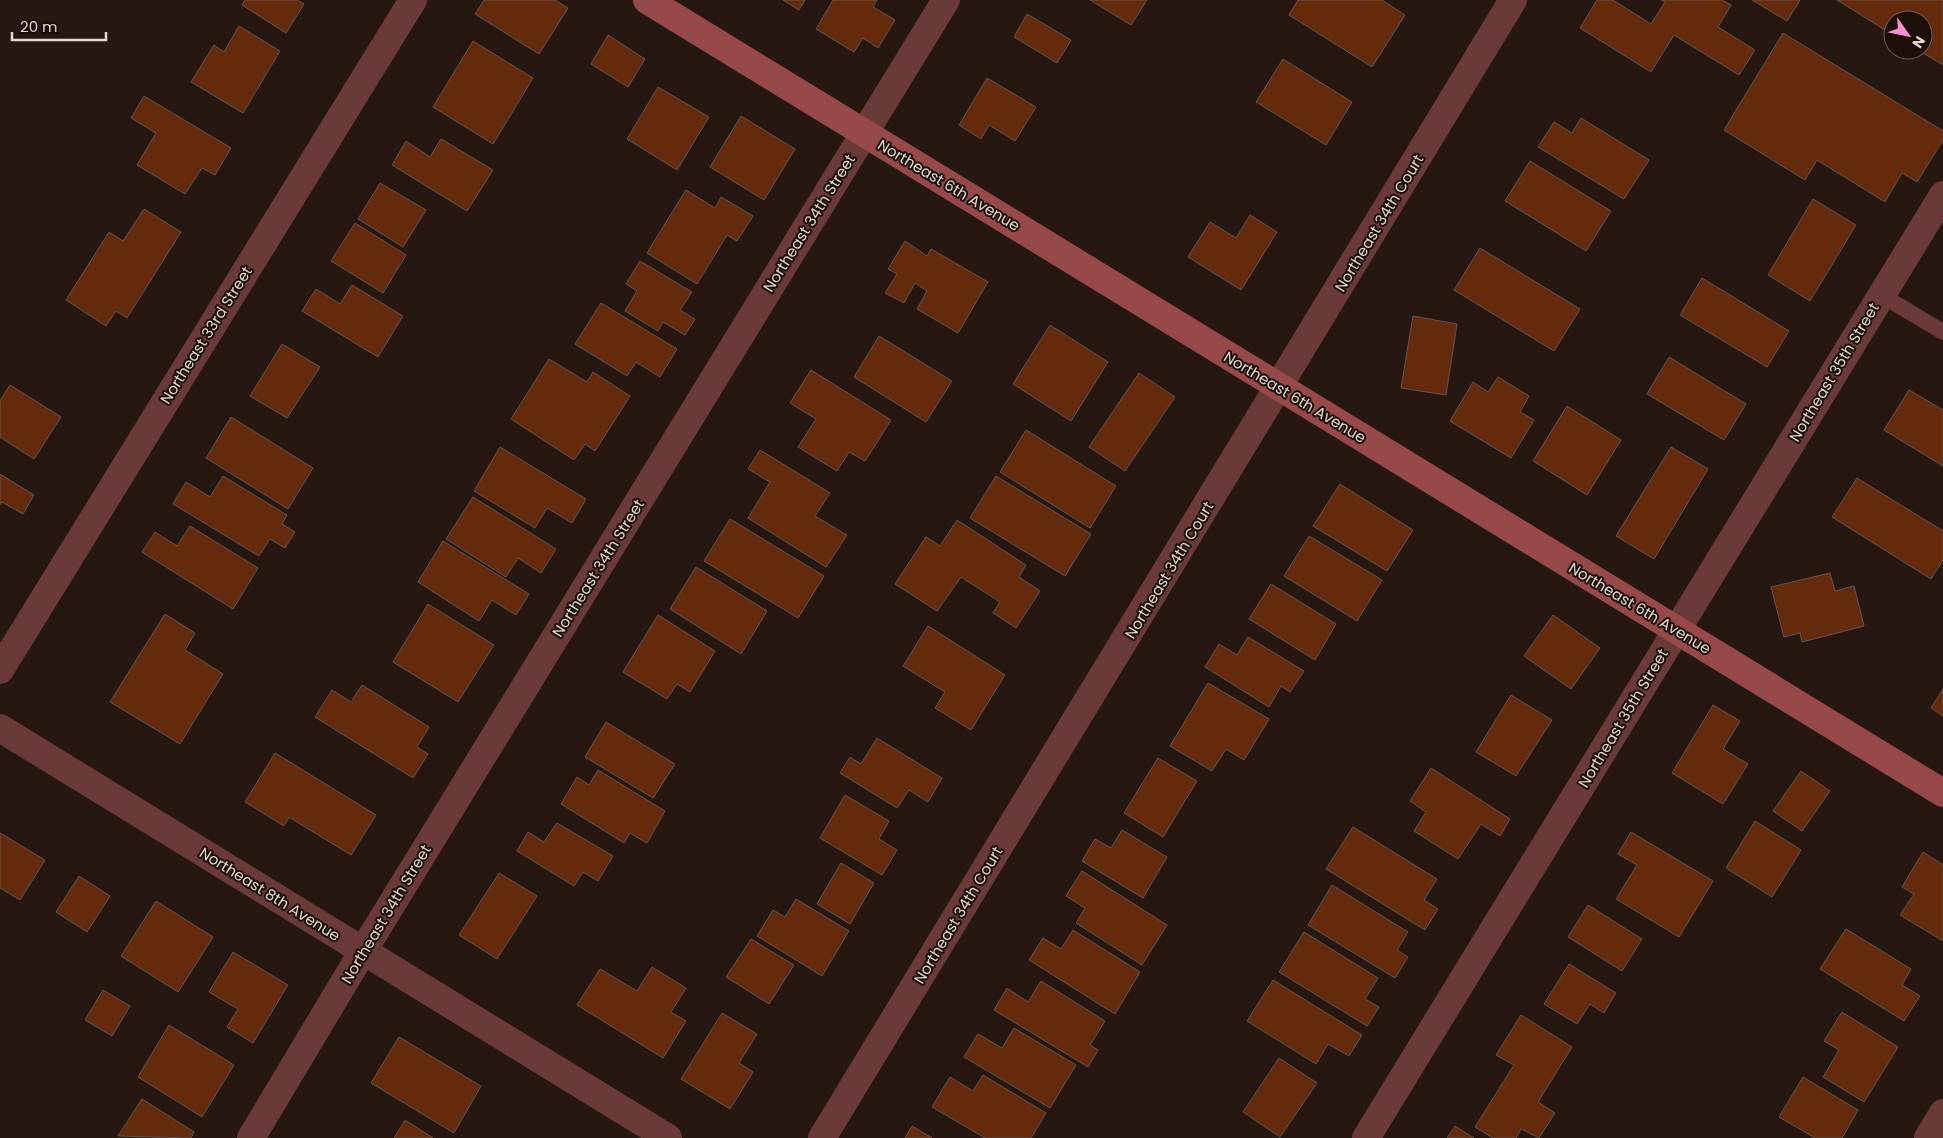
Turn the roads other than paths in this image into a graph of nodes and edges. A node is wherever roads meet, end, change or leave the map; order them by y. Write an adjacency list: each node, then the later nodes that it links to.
1 (413, 0): 11 (street, Northeast 33rd Street)
2 (647, 0): 5 (street, Northeast 6th Avenue)
3 (946, 0): 5 (street, Northeast 34th Street)
4 (1507, 2): 9 (street, Northeast 34th Court)
5 (865, 133): 9 (street, Northeast 6th Avenue); 14 (street, Northeast 34th Street)
6 (1943, 195): 7 (street, Northeast 35th Street)
7 (1881, 296): 8 (lane); 10 (street, Northeast 35th Street)
8 (1943, 332)
9 (1280, 388): 10 (street, Northeast 6th Avenue); 18 (street, Northeast 34th Court)
10 (1676, 630): 13 (street, Northeast 6th Avenue); 19 (street, Northeast 35th Street)
11 (0, 670)
12 (0, 728): 14 (street, Northeast 8th Avenue)
13 (1943, 793)
14 (363, 950): 16 (street, Northeast 34th Street); 17 (street, Northeast 8th Avenue)
15 (1943, 1113): 20 (street)
16 (251, 1138)
17 (668, 1138)
18 (822, 1138)
19 (1366, 1138)
20 (1928, 1138)

